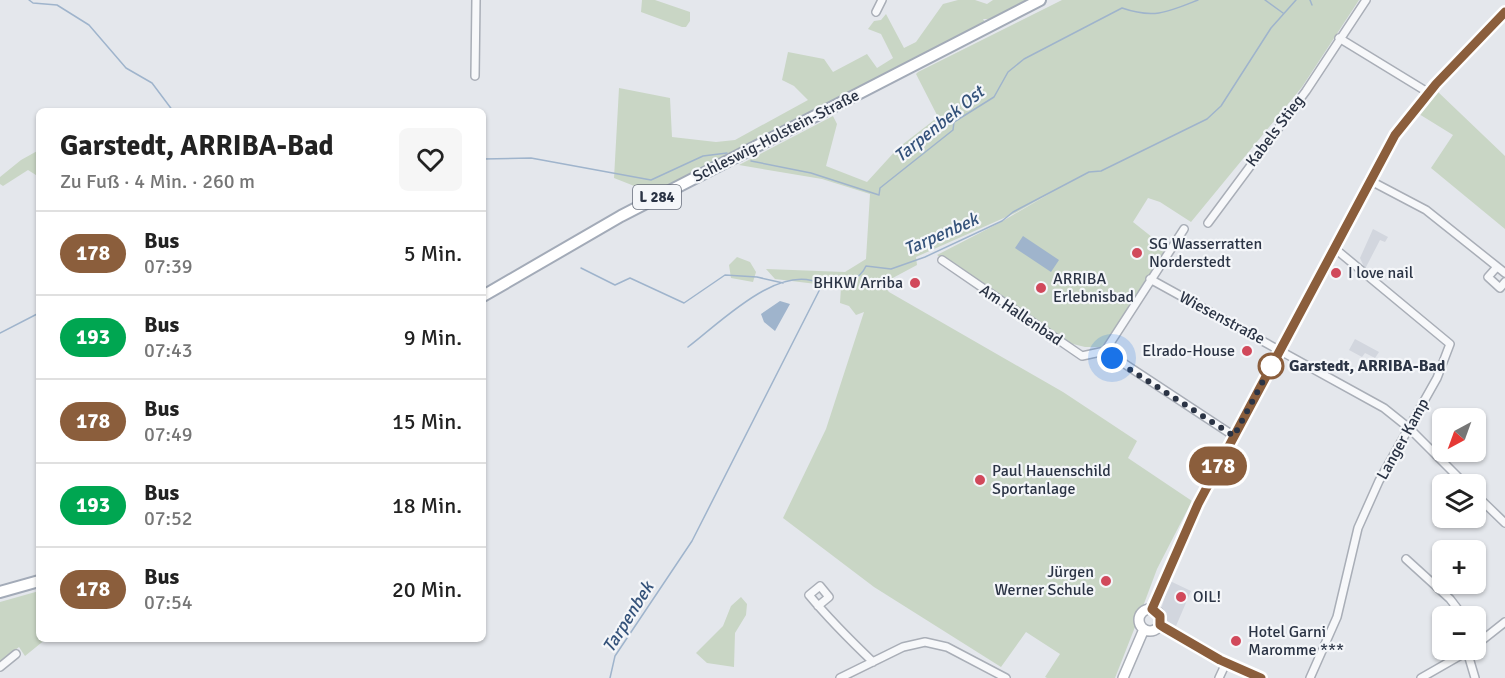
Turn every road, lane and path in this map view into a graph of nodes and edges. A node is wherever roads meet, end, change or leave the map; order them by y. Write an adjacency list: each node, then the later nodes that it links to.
1 (476, 0): 8 (street)
2 (882, 0): 5 (street)
3 (1040, 0): 19 (main road, Schleswig-Holstein-Straße / L 284)
4 (1366, 0): 7 (street, Kabels Stieg)
5 (876, 12)
6 (1505, 12): 9 (main road)
7 (1339, 38): 9 (street); 11 (street, Kabels Stieg)
8 (475, 76)
9 (1429, 93): 10 (main road)
10 (1369, 180): 13 (main road); 15 (street)
11 (1208, 223)
12 (1184, 229): 17 (street)
13 (1333, 247): 20 (main road); 22 (street, Langer Kamp)
14 (942, 260): 21 (street, Am Hallenbad)
15 (1496, 267): 16 (street); 18 (street)
16 (1505, 273)
17 (1150, 279): 20 (street, Wiesenstraße); 21 (street)
18 (1505, 282)
19 (486, 294)
20 (1280, 349): 22 (street, Wiesenstraße); 23 (main road)
21 (1105, 351): 23 (street)
22 (1409, 428): 24 (street, Wiesenstraße); 49 (street, Langer Kamp)
23 (1234, 436): 32 (main road)
24 (1455, 474)
25 (1486, 505): 26 (street)
26 (1505, 523)
27 (1406, 559): 31 (street)
28 (36, 582): 29 (main road)
29 (0, 592)
30 (818, 606): 40 (street)
31 (1455, 606)
32 (1152, 609): 34 (main road); 35 (main road)
33 (1505, 622): 36 (street)
34 (1160, 625): 35 (main road); 41 (main road)
35 (1144, 629): 46 (main road)
36 (1486, 637)
37 (16, 654): 42 (street)
38 (1451, 660): 50 (street)
39 (1470, 660): 51 (street)
40 (873, 662): 43 (street); 44 (street)
41 (1226, 663): 47 (street); 48 (main road)
42 (0, 667)
43 (996, 676): 45 (street)
44 (840, 678)
45 (1006, 678)
46 (1123, 678)
47 (1219, 678)
48 (1261, 678)
49 (1310, 678)
50 (1421, 678)
51 (1475, 678)

